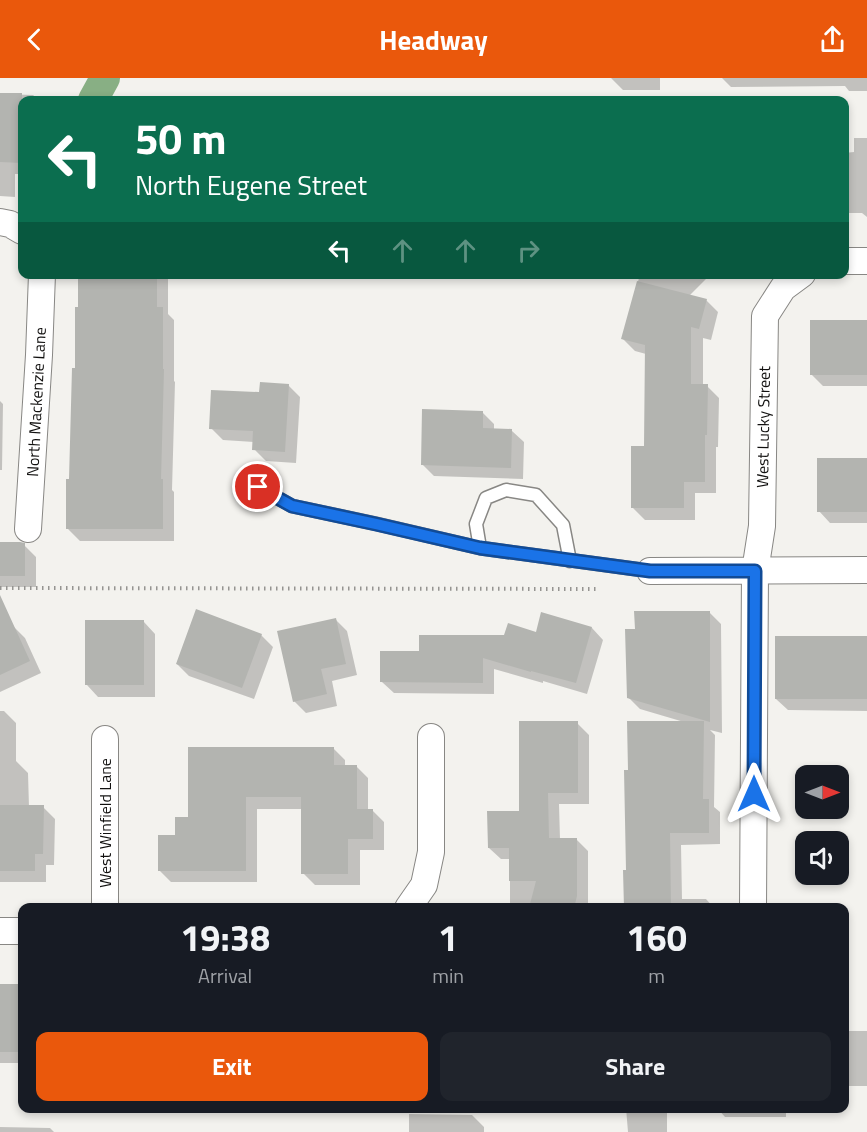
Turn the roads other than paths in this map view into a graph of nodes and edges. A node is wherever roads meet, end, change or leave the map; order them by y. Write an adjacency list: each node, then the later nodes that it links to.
1 (0, 222): 2 (street)
2 (18, 229)
3 (849, 261): 4 (street)
4 (867, 261)
5 (42, 279): 8 (street, North Mackenzie Lane)
6 (792, 281): 13 (street, West Lucky Street)
7 (258, 487): 9 (lane)
8 (28, 529)
9 (480, 548): 10 (lane); 10 (lane)
10 (570, 561): 12 (lane)
11 (867, 570): 13 (street)
12 (650, 571): 13 (street)
13 (755, 571): 18 (street, West Lucky Street)
14 (431, 737): 17 (street)
15 (105, 739): 16 (street, West Winfield Lane)
16 (105, 903)
17 (411, 903)
18 (753, 903)
19 (0, 931): 20 (street)
20 (18, 931)

